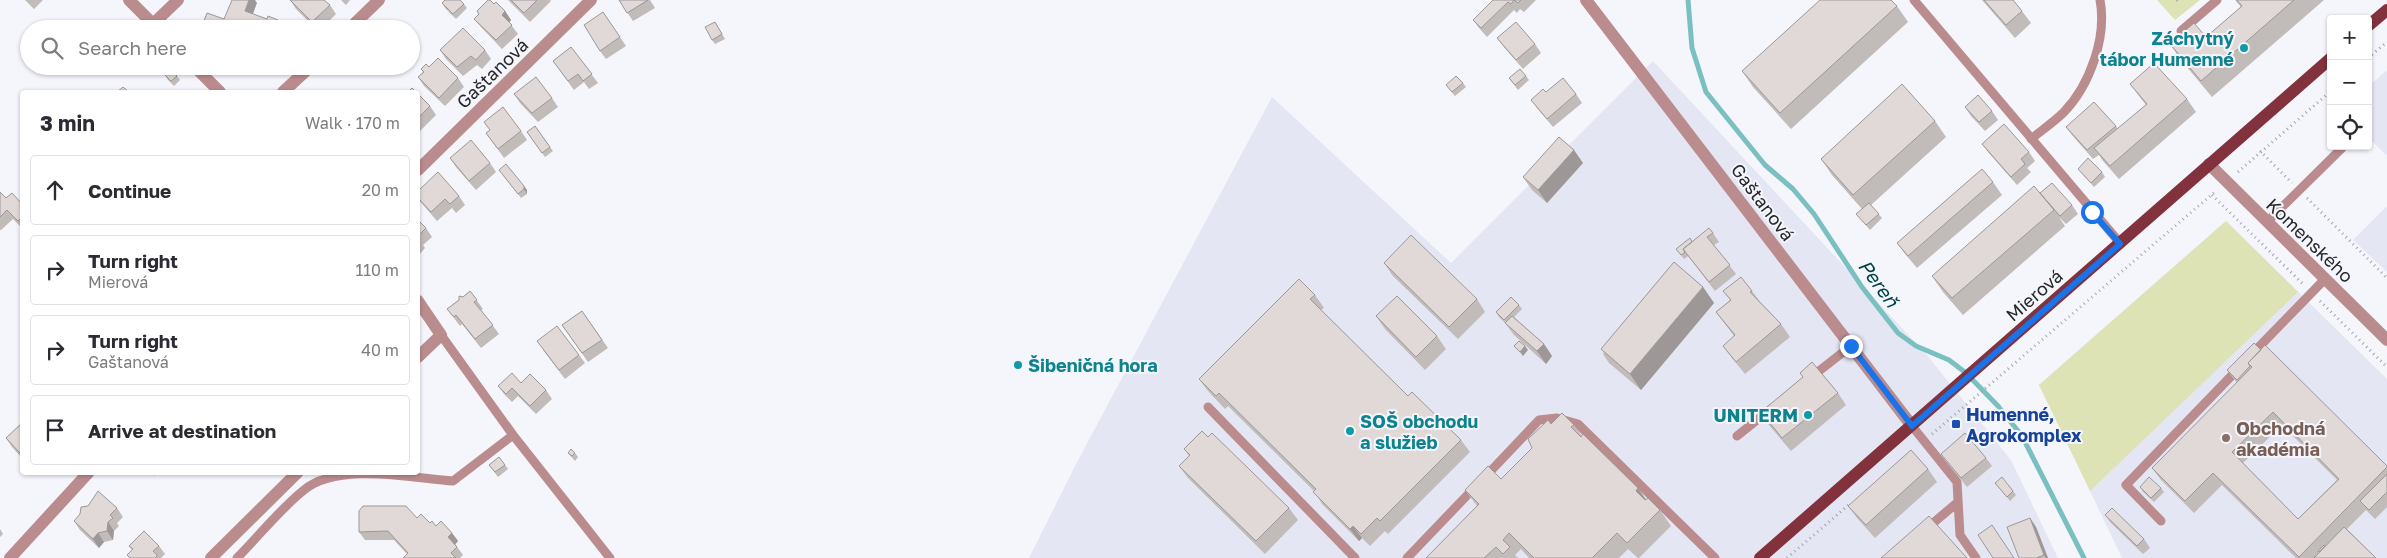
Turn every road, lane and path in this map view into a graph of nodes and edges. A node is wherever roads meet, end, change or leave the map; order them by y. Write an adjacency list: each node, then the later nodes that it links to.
1 (129, 0): 10 (street)
2 (178, 0): 11 (street)
3 (379, 0): 12 (street)
4 (591, 0): 27 (street, Gaštanová)
5 (1586, 0): 39 (street, Gaštanová)
6 (1914, 0): 23 (lane)
7 (2100, 0): 23 (lane)
8 (2217, 0): 14 (lane)
9 (2387, 10): 13 (main road)
10 (148, 20)
11 (161, 20)
12 (358, 20)
13 (2372, 23)
14 (2181, 31)
15 (2387, 42): 16 (path)
16 (2372, 55)
17 (2329, 60): 26 (main road, Mierová)
18 (203, 75): 20 (street)
19 (302, 75): 21 (street)
20 (218, 90)
21 (286, 90)
22 (2327, 94): 25 (path)
23 (2031, 139): 32 (lane)
24 (2340, 150): 29 (lane)
25 (2260, 151): 28 (path); 29 (path)
26 (2209, 164): 28 (street, Komenského); 32 (main road, Mierová)
27 (420, 168)
28 (2227, 182): 30 (path); 31 (street, Komenského)
29 (2299, 190): 31 (lane); 33 (path)
30 (2212, 195): 35 (path); 48 (path)
31 (2267, 222): 34 (street, Komenského)
32 (2120, 244): 45 (main road, Mierová)
33 (2387, 278)
34 (2325, 279): 35 (lane); 38 (street, Komenského)
35 (2312, 293): 41 (path); 55 (lane)
36 (420, 305): 37 (street)
37 (441, 335): 40 (street); 46 (lane)
38 (2387, 340)
39 (1851, 346): 42 (lane); 45 (street, Gaštanová)
40 (420, 355)
41 (2387, 367)
42 (1805, 382)
43 (1782, 400): 47 (lane)
44 (1208, 407): 61 (lane)
45 (1912, 426): 48 (lane); 64 (main road, Mierová)
46 (513, 435): 52 (lane); 60 (lane)
47 (1737, 436)
48 (1924, 441): 54 (lane)
49 (86, 475): 57 (street)
50 (295, 475): 58 (street)
51 (346, 475): 59 (lane)
52 (372, 475)
53 (1856, 500): 65 (path)
54 (1958, 502): 56 (lane); 66 (lane)
55 (2161, 521)
56 (1921, 533)
57 (10, 558)
58 (211, 558)
59 (237, 558)
60 (610, 558)
61 (1355, 558)
62 (1407, 558): 63 (lane)
63 (1715, 558)
64 (1760, 558)
65 (1787, 558)
66 (1976, 558)

